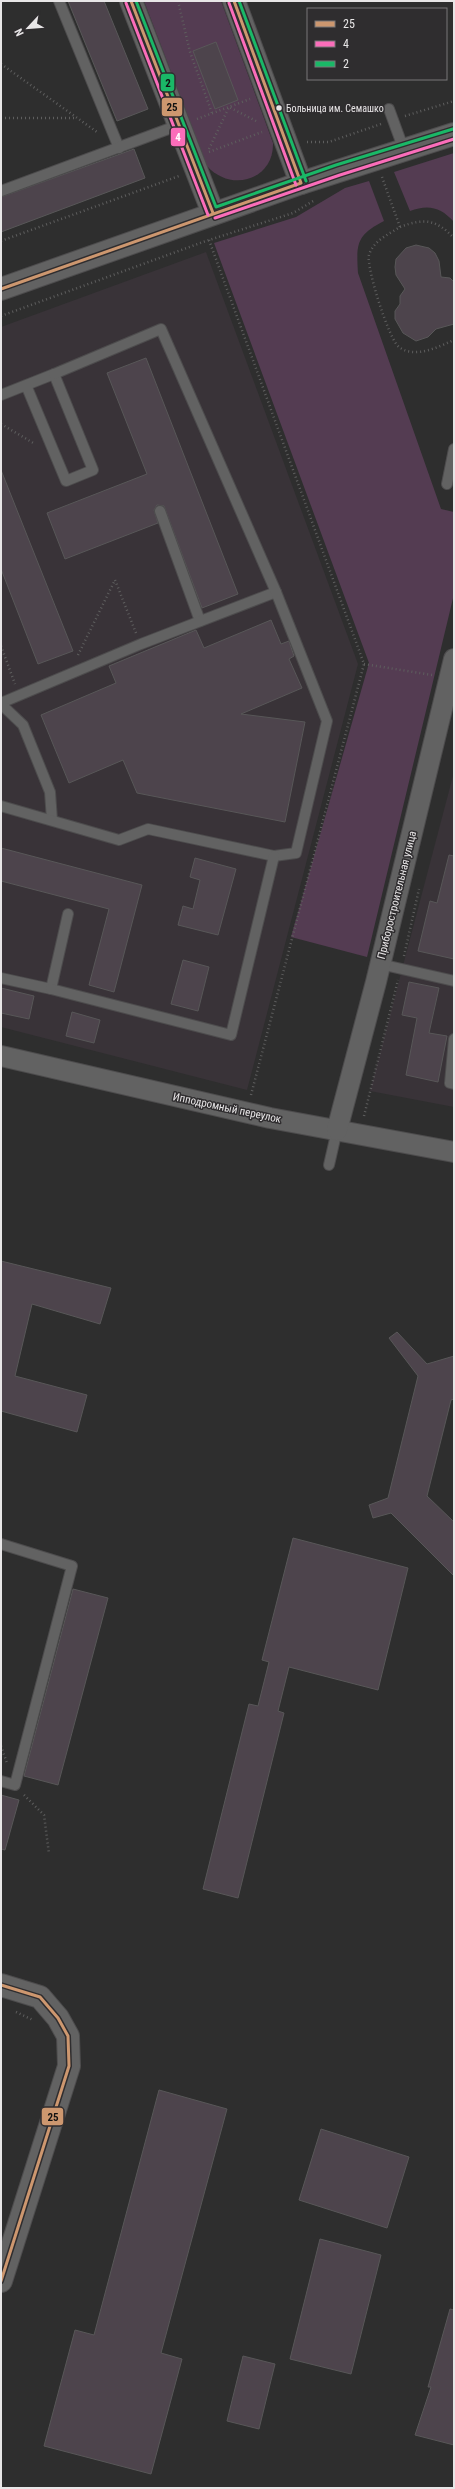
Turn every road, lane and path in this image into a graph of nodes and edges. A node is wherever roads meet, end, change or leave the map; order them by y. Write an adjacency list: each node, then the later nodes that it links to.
1 (59, 1): 18 (lane)
2 (131, 1): 12 (main road)
3 (178, 1): 9 (path)
4 (234, 1): 6 (main road)
5 (1, 64): 11 (path)
6 (267, 92): 7 (path); 22 (main road)
7 (229, 107): 9 (path); 13 (path); 14 (path)
8 (389, 109): 19 (lane)
9 (212, 113): 12 (path)
10 (1, 118): 11 (path)
11 (76, 118): 18 (path)
12 (179, 125): 18 (lane); 24 (main road)
13 (264, 126)
14 (263, 132)
15 (454, 134): 19 (main road)
16 (305, 137): 17 (path)
17 (329, 142)
18 (119, 148): 23 (lane)
19 (404, 150): 22 (main road)
20 (380, 173): 25 (path)
21 (180, 176): 28 (path)
22 (301, 183): 24 (main road)
23 (1, 191)
24 (213, 213): 29 (main road)
25 (400, 227): 26 (path); 31 (path)
26 (454, 238)
27 (209, 240): 30 (path)
28 (1, 241)
29 (1, 289)
30 (1, 316)
31 (454, 340)
32 (54, 374): 33 (lane); 37 (lane); 40 (lane)
33 (26, 385): 34 (lane); 37 (lane)
34 (1, 395)
35 (1, 424): 37 (path)
36 (454, 449): 38 (lane)
37 (56, 456)
38 (447, 484)
39 (160, 511): 41 (lane)
40 (276, 592): 41 (lane); 52 (lane)
41 (200, 621): 42 (lane)
42 (141, 644): 46 (lane); 46 (path)
43 (1, 646): 47 (path)
44 (364, 664): 45 (path)
45 (453, 666): 48 (street, Приборостроительная улица)
46 (68, 675): 47 (lane)
47 (20, 696): 49 (lane)
48 (449, 702): 54 (street, Приборостроительная улица)
49 (1, 703): 51 (lane)
50 (1, 806): 51 (lane)
51 (52, 820): 52 (lane)
52 (274, 856): 57 (lane)
53 (68, 914): 57 (lane)
54 (380, 964): 56 (lane); 61 (street, Приборостроительная улица)
55 (1, 978): 57 (lane)
56 (454, 981)
57 (51, 989)
58 (454, 1040): 60 (lane)
59 (1, 1056): 61 (street, Ипподромный переулок)
60 (454, 1084)
61 (337, 1130): 62 (street, Ипподромный переулок); 63 (lane)
62 (454, 1152)
63 (329, 1165)
64 (1, 1544): 67 (lane)
65 (1, 1746): 67 (path)
66 (1, 1781): 67 (lane)
67 (15, 1786): 68 (path)
68 (49, 1854)
69 (1, 1985): 72 (main road)
70 (11, 2009): 71 (path)
71 (36, 2022)
72 (1, 2282)

